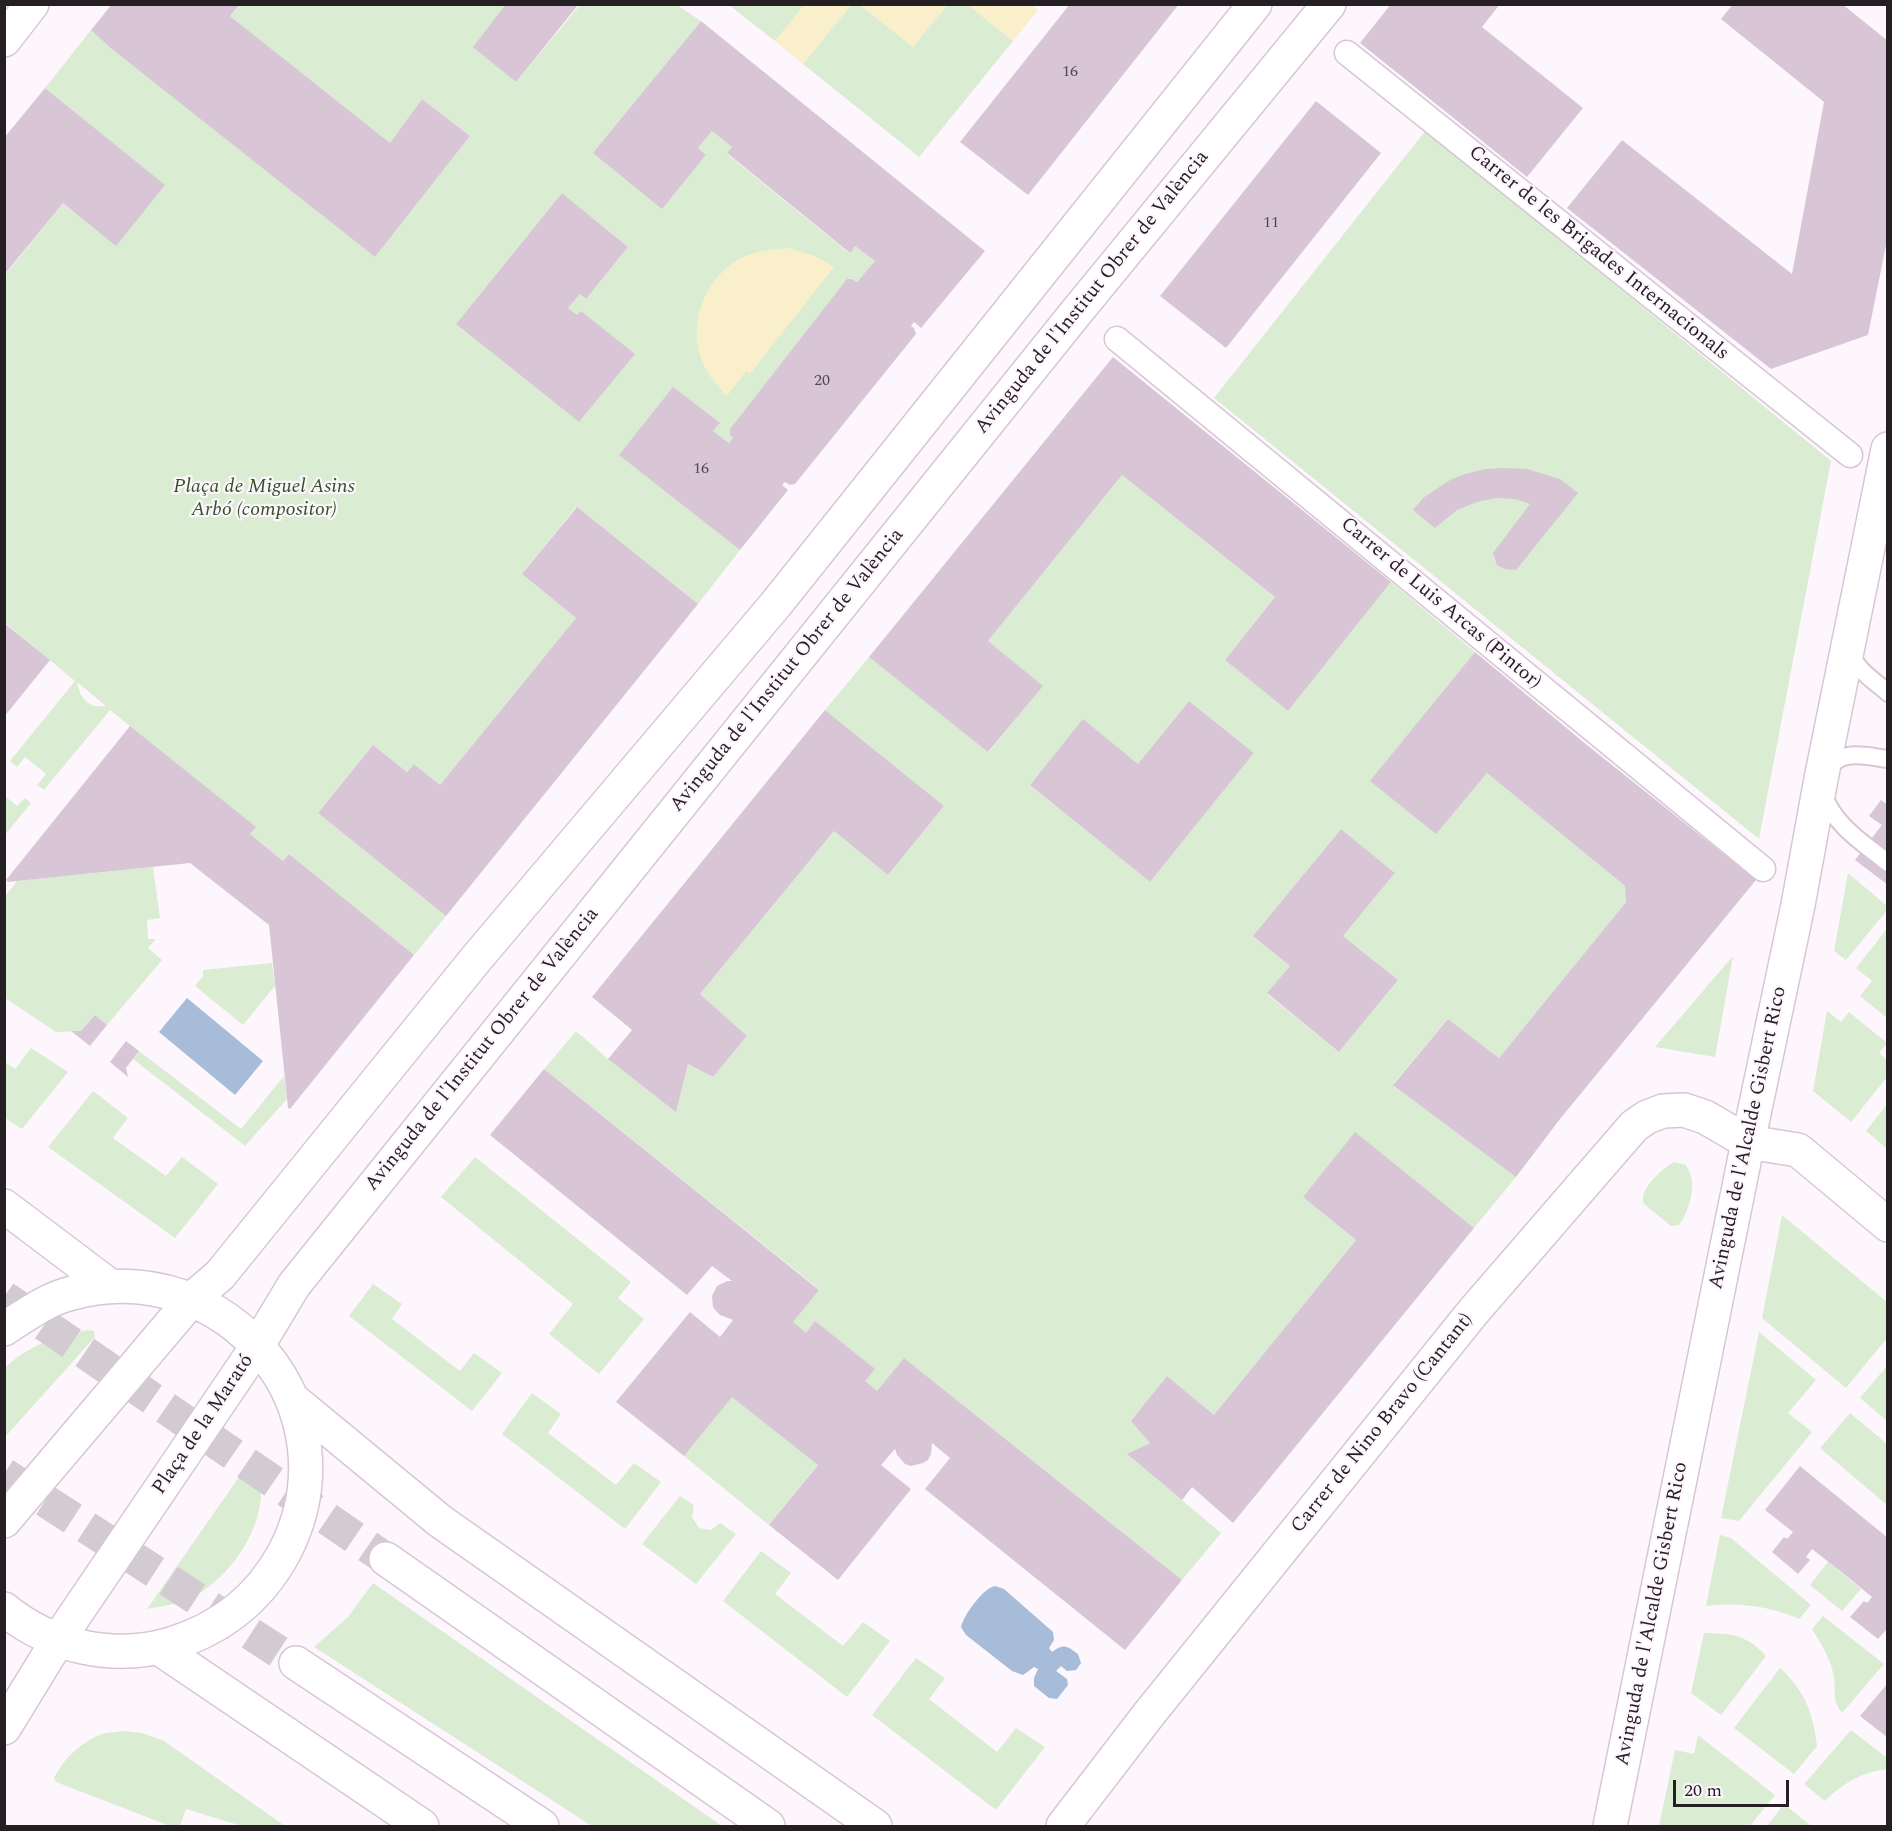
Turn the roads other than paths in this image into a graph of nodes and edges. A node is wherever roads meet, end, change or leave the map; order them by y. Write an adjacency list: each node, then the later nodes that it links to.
1 (33, 4): 4 (main road)
2 (1255, 4): 19 (main road)
3 (1329, 4): 21 (main road, Avinguda de l'Institut Obrer de València)
4 (4, 40)
5 (1347, 53): 8 (street, Carrer de les Brigades Internacionals)
6 (1117, 339): 14 (street, Carrer de Luis Arcas (Pintor))
7 (1887, 449): 9 (main road, Avinguda de l'Alcalde Gisbert Rico)
8 (1850, 455)
9 (1849, 638): 10 (lane); 12 (main road, Avinguda de l'Alcalde Gisbert Rico)
10 (1887, 693)
11 (1887, 759): 12 (lane)
12 (1821, 783): 13 (lane); 15 (main road, Avinguda de l'Alcalde Gisbert Rico)
13 (1887, 863)
14 (1763, 869)
15 (1748, 1142): 17 (main road); 34 (main road, Carrer de Nino Bravo (Cantant)); 35 (main road, Avinguda de l'Alcalde Gisbert Rico)
16 (4, 1206): 18 (main road)
17 (1887, 1226)
18 (110, 1286): 19 (main road); 20 (main road)
19 (192, 1299): 21 (main road); 23 (main road)
20 (4, 1329)
21 (258, 1345): 22 (main road, Plaça de la Marató); 26 (main road, Plaça de la Marató)
22 (292, 1399): 27 (main road, Plaça de la Marató); 33 (main road)
23 (4, 1521)
24 (386, 1559): 32 (main road)
25 (4, 1609): 26 (main road, Plaça de la Marató)
26 (58, 1640): 27 (main road, Plaça de la Marató); 29 (main road)
27 (159, 1648): 30 (main road)
28 (296, 1663): 31 (main road)
29 (4, 1728)
30 (422, 1827)
31 (542, 1827)
32 (768, 1827)
33 (875, 1827)
34 (1063, 1827)
35 (1610, 1827)

